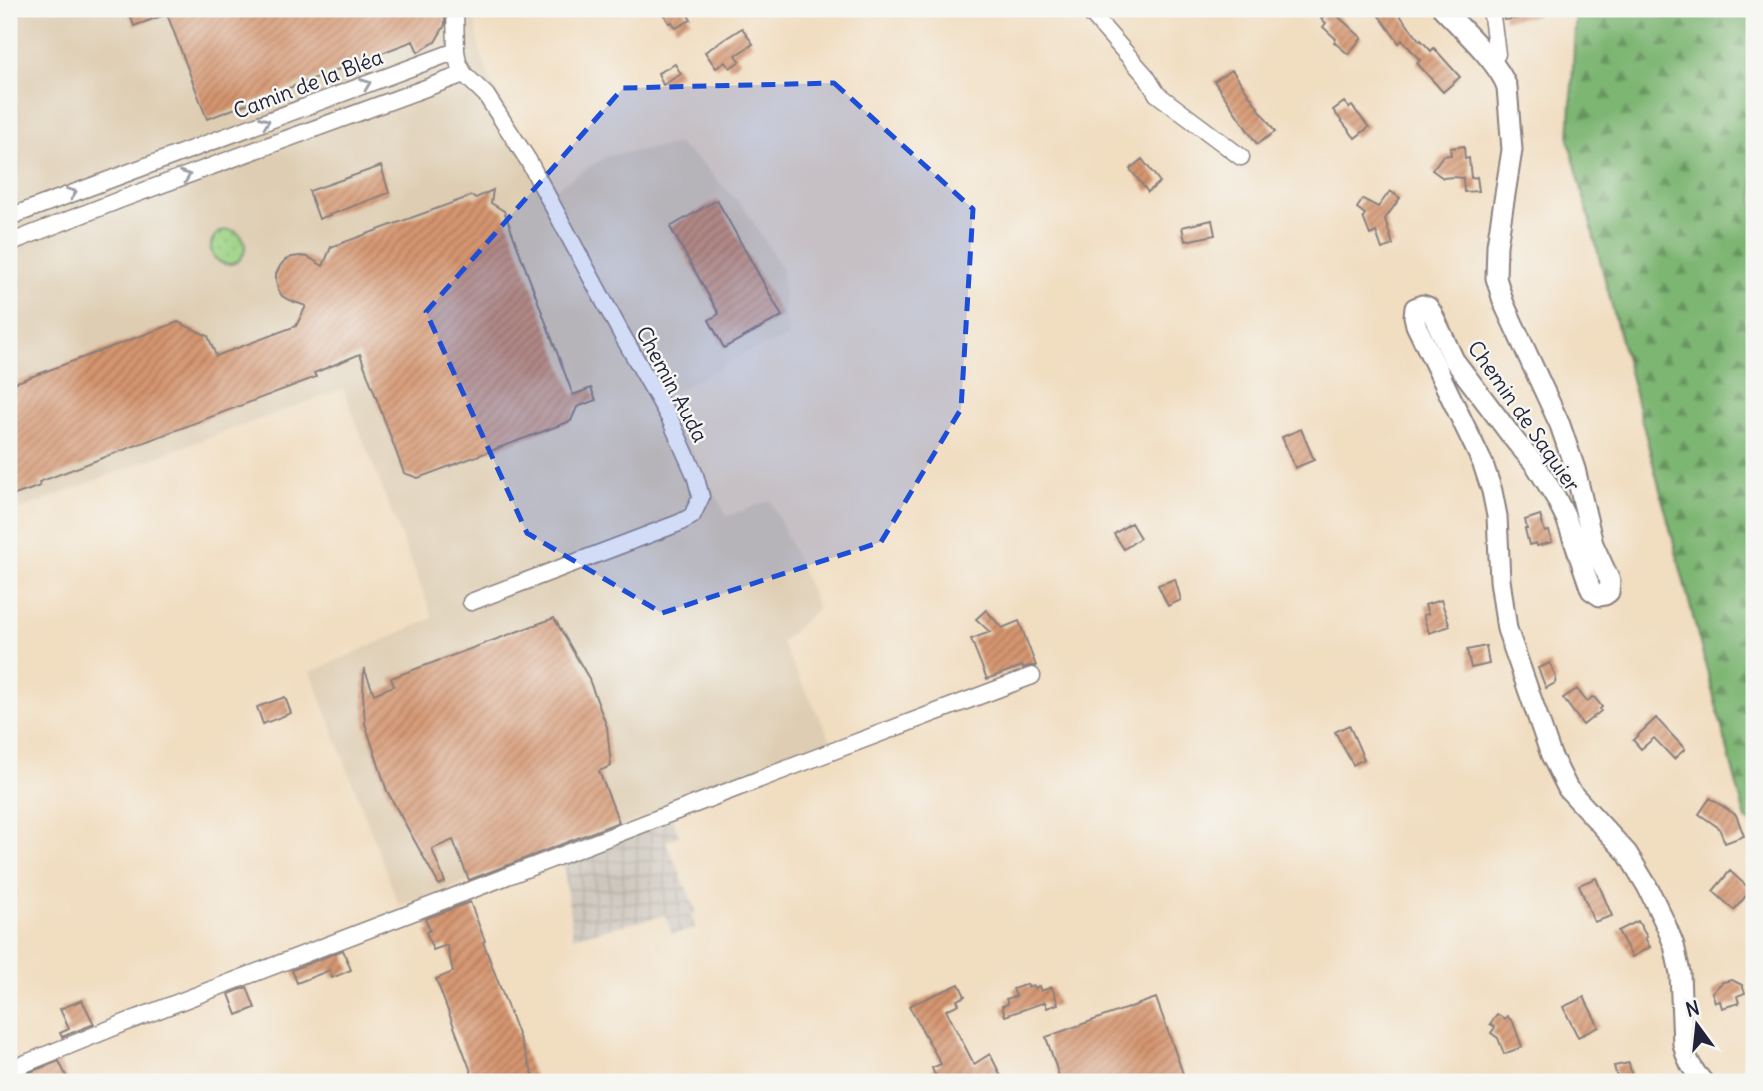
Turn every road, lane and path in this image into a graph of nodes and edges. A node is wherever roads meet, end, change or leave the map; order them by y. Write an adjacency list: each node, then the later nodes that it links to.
1 (455, 9): 5 (street)
2 (1087, 9): 8 (street)
3 (1443, 9): 6 (street, Chemin de Saquier)
4 (1491, 9): 6 (street)
5 (456, 51): 7 (street); 9 (street, Camin de la Bléa, one-way to 5)
6 (1492, 61): 14 (street, Chemin de Saquier)
7 (464, 74): 10 (street, Camin de la Bléa, one-way to 7); 11 (street, Chemin Auda)
8 (1241, 157)
9 (9, 216)
10 (9, 243)
11 (471, 602)
12 (1032, 676): 13 (street)
13 (9, 1070)
14 (1703, 1082)

